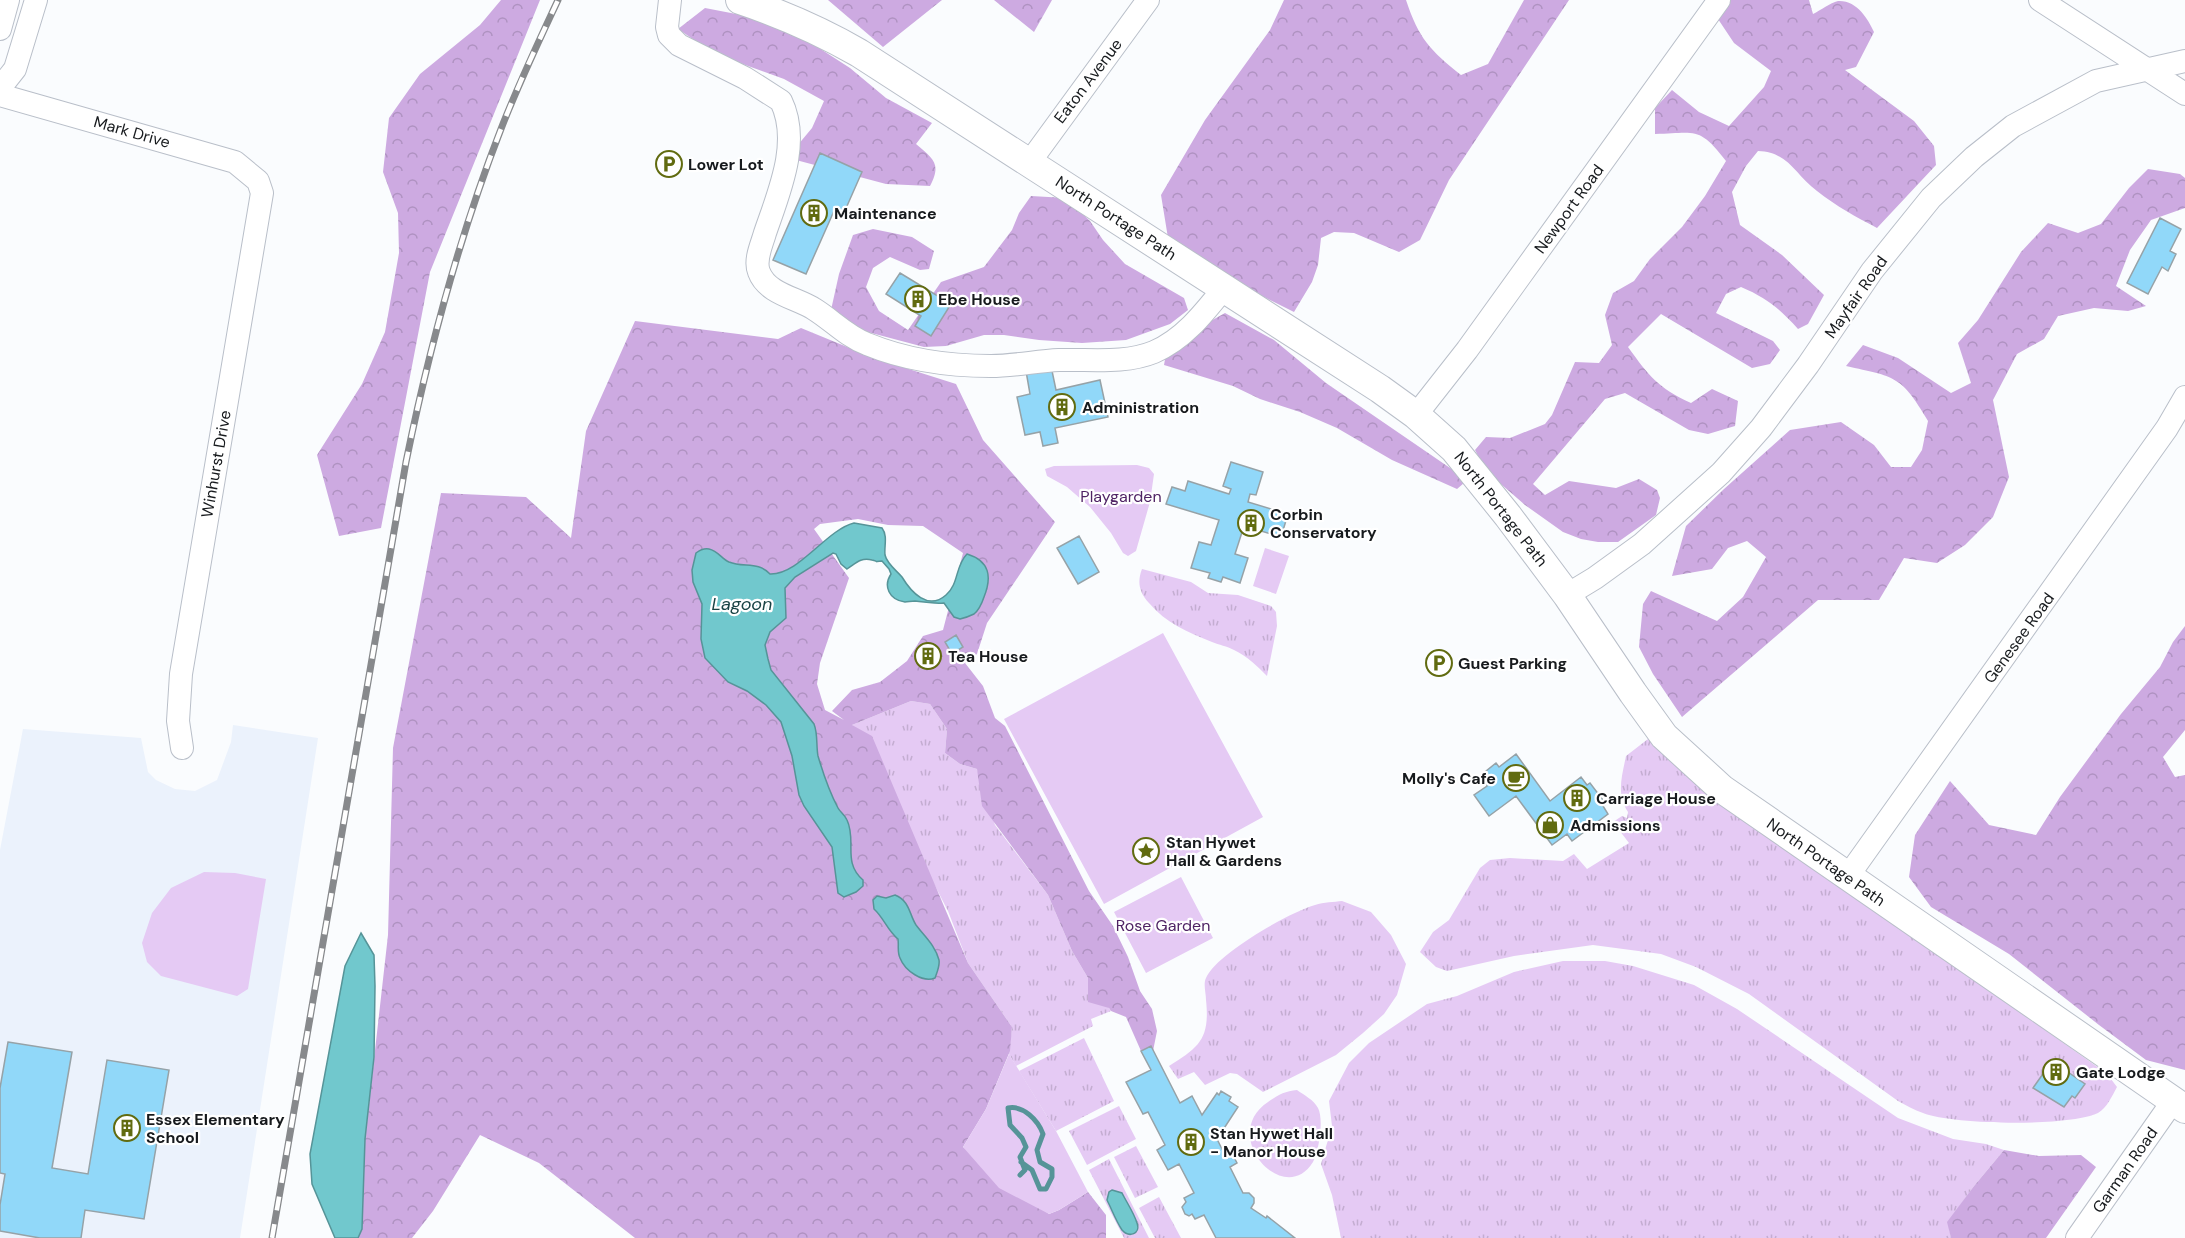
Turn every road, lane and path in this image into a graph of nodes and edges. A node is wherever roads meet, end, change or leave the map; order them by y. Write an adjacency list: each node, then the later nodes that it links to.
1 (8, 0): 8 (street)
2 (36, 0): 11 (street)
3 (670, 0): 16 (street)
4 (740, 0): 14 (main road, North Portage Path)
5 (1148, 0): 14 (street, Eaton Avenue)
6 (1719, 0): 18 (street, Newport Road)
7 (2040, 0): 10 (street)
8 (0, 29)
9 (2185, 61): 10 (street, Mayfair Road)
10 (2147, 70): 13 (street); 19 (street, Mayfair Road)
11 (0, 88)
12 (0, 94): 15 (street, Mark Drive)
13 (2185, 94)
14 (1029, 163): 16 (main road, North Portage Path)
15 (258, 181): 20 (street, Winhurst Drive)
16 (1224, 288): 18 (main road, North Portage Path)
17 (2185, 397): 21 (street, Genesee Road)
18 (1416, 415): 19 (main road, North Portage Path)
19 (1567, 595): 21 (main road, North Portage Path)
20 (182, 748)
21 (1848, 876): 22 (main road, North Portage Path)
22 (2179, 1105): 23 (street, Garman Road)
23 (2077, 1238)

